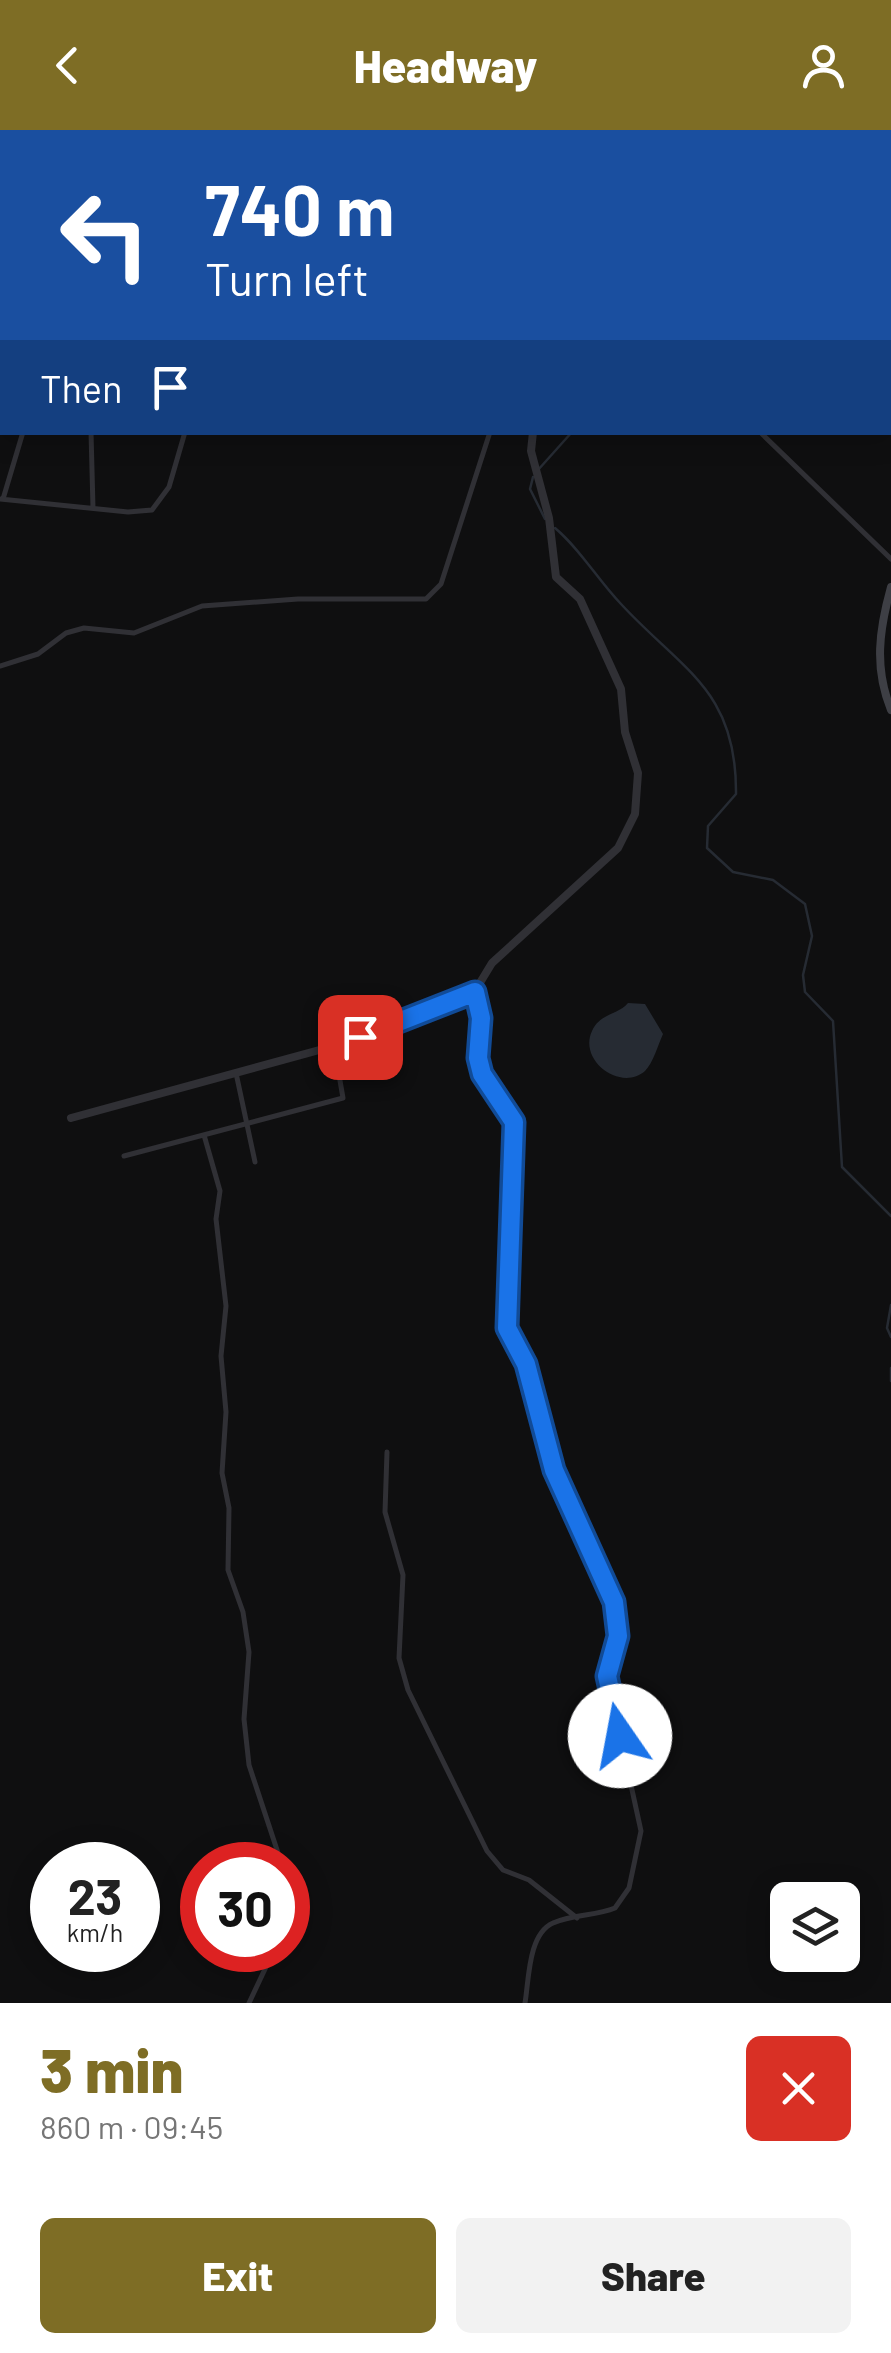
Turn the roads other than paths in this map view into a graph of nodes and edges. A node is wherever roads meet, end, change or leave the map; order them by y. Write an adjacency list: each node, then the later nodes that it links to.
1 (23, 435): 7 (street)
2 (91, 435): 8 (street)
3 (184, 435): 8 (street)
4 (489, 435): 11 (street)
5 (533, 435): 13 (street)
6 (763, 435): 9 (street)
7 (2, 495): 8 (street)
8 (93, 508)
9 (891, 560)
10 (891, 587): 12 (main road)
11 (3, 663)
12 (891, 710)
13 (475, 992): 14 (street); 23 (street)
14 (334, 1046): 15 (street); 17 (street)
15 (236, 1073): 16 (street); 17 (street)
16 (71, 1118)
17 (246, 1123): 18 (street); 20 (street)
18 (204, 1135): 19 (street); 22 (street)
19 (124, 1156)
20 (255, 1162)
21 (388, 1452): 23 (street)
22 (274, 1842)
23 (577, 1918): 26 (street)
24 (264, 1972): 25 (street)
25 (250, 2003)
26 (525, 2003)

